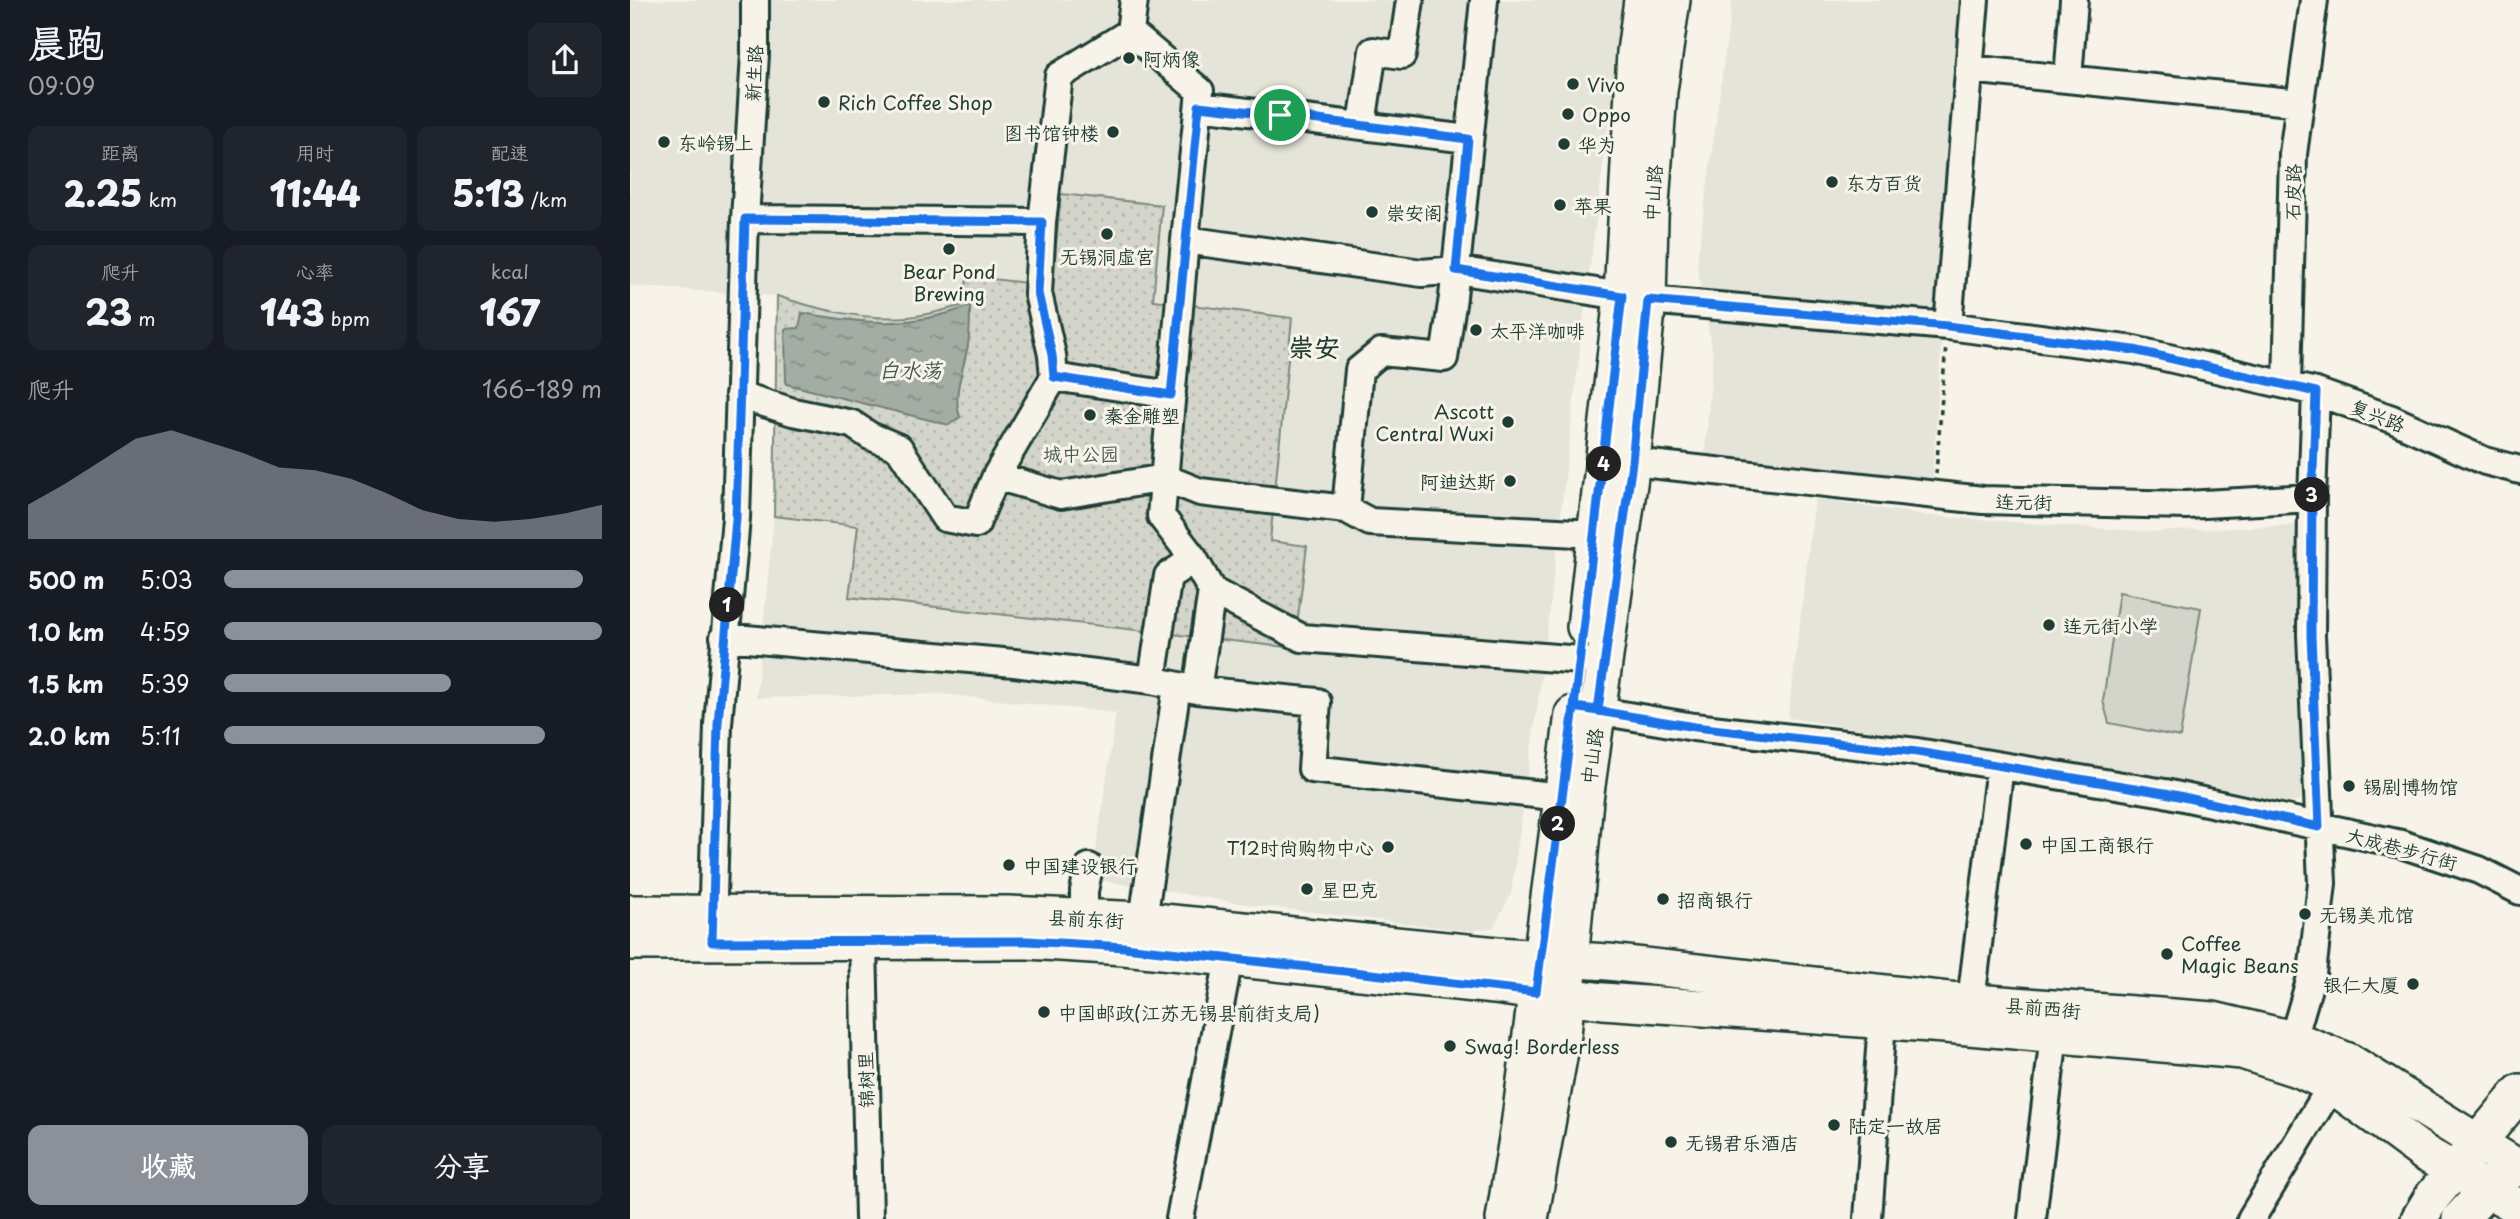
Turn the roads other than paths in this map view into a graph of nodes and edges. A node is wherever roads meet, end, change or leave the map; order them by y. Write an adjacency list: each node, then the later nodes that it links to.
1 (755, 0): 17 (street, 新生路)
2 (1134, 0): 10 (street)
3 (1410, 0): 15 (street)
4 (1484, 0): 16 (street)
5 (1642, 0): 21 (main road, 中山路)
6 (1672, 0): 21 (main road, 中山路)
7 (1975, 0): 11 (street)
8 (2074, 0): 12 (street)
9 (2314, 0): 13 (street, 石皮路)
10 (1130, 32): 14 (street); 18 (street)
11 (1969, 69): 12 (street); 22 (street)
12 (2068, 79): 13 (street)
13 (2300, 103): 24 (street, 石皮路)
14 (1199, 106): 15 (street); 19 (street)
15 (1362, 124): 16 (street)
16 (1468, 139): 20 (street)
17 (745, 219): 18 (street); 26 (street, 新生路)
18 (1042, 222): 23 (street)
19 (1185, 240): 20 (street, 复兴路); 27 (street)
20 (1456, 270): 21 (street, 复兴路); 33 (street)
21 (1635, 298): 22 (street, 复兴路); 28 (main road, 中山路); 34 (main road, 中山路)
22 (1948, 326): 24 (street, 复兴路)
23 (1054, 377): 27 (street); 30 (street)
24 (2287, 384): 25 (street, 复兴路)
25 (2316, 392): 29 (street, 复兴路); 32 (street)
26 (740, 395): 30 (street); 37 (street, 新生路)
27 (1171, 395): 31 (street)
28 (1632, 462): 32 (street, 连元街); 40 (main road, 中山路)
29 (2520, 470)
30 (996, 476): 31 (street)
31 (1165, 478): 33 (street); 35 (street)
32 (2312, 498): 43 (street)
33 (1346, 509): 34 (street)
34 (1596, 534): 38 (main road, 中山路)
35 (1194, 559): 36 (street); 39 (street)
36 (1212, 591): 38 (street); 39 (street)
37 (724, 637): 39 (street); 49 (street, 新生路)
38 (1581, 660): 40 (main road, 中山路)
39 (1175, 685): 42 (street); 48 (street)
40 (1586, 708): 41 (street, 大成巷步行街); 42 (main road, 中山路); 53 (main road, 中山路)
41 (2000, 766): 43 (street, 大成巷步行街); 54 (street)
42 (1561, 797): 53 (main road, 中山路)
43 (2319, 827): 45 (street, 大成巷步行街); 57 (street)
44 (1089, 867): 47 (street)
45 (2520, 891)
46 (630, 914): 49 (main road, 县前东街)
47 (1084, 918): 48 (main road, 县前东街); 49 (main road, 县前东街)
48 (1143, 920): 53 (main road, 县前东街)
49 (712, 928): 50 (main road, 县前东街); 51 (main road, 县前东街)
50 (863, 941): 52 (main road, 县前东街); 65 (street, 锦树里)
51 (630, 942)
52 (1228, 958): 53 (main road, 县前东街); 66 (street)
53 (1553, 976): 54 (main road, 县前西街); 55 (main road, 县前西街); 67 (main road, 中山路); 68 (main road, 中山路)
54 (1971, 1001): 57 (main road, 县前西街)
55 (1882, 1021): 56 (main road, 县前西街); 69 (street)
56 (2054, 1035): 58 (main road, 县前西街); 70 (street)
57 (2293, 1039): 60 (main road, 县前西街)
58 (2332, 1085): 62 (main road, 县前西街); 71 (street)
59 (2520, 1092): 60 (main road)
60 (2477, 1143): 61 (main road, 县前西街); 62 (main road)
61 (2517, 1163): 63 (main road)
62 (2454, 1171): 63 (main road, 县前西街); 72 (main road)
63 (2487, 1190): 64 (main road, 县前西街); 73 (main road)
64 (2520, 1208)
65 (869, 1219)
66 (1180, 1219)
67 (1504, 1219)
68 (1530, 1219)
69 (1868, 1219)
70 (2032, 1219)
71 (2251, 1219)
72 (2419, 1219)
73 (2459, 1219)

